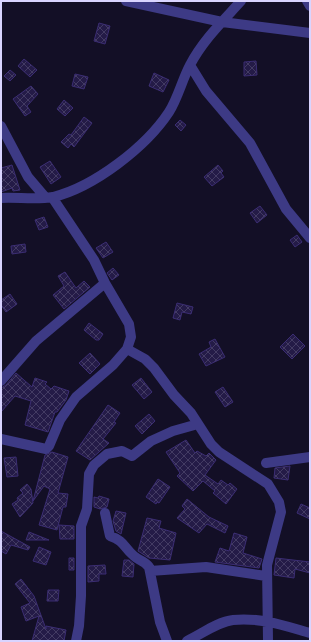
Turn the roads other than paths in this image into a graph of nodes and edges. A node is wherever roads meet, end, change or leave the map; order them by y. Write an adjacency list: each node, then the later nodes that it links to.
1 (126, 1): 5 (street)
2 (241, 1): 5 (street)
3 (307, 1): 4 (street)
4 (310, 6)
5 (222, 22): 6 (street); 7 (street)
6 (310, 33)
7 (190, 65): 10 (street); 12 (street)
8 (1, 126): 9 (street)
9 (4, 138): 10 (street)
10 (49, 197): 11 (street); 13 (street)
11 (1, 198)
12 (310, 238)
13 (105, 283): 14 (street); 15 (street)
14 (128, 349): 16 (street); 17 (street)
15 (1, 381)
16 (198, 424): 22 (street); 25 (street)
17 (1, 439)
18 (310, 457): 19 (street)
19 (266, 463)
20 (105, 513): 21 (street)
21 (150, 571): 22 (street); 26 (street)
22 (266, 576): 23 (street)
23 (267, 621): 24 (street); 27 (street); 28 (street)
24 (310, 633)
25 (76, 641)
26 (167, 641)
27 (187, 641)
28 (268, 641)

